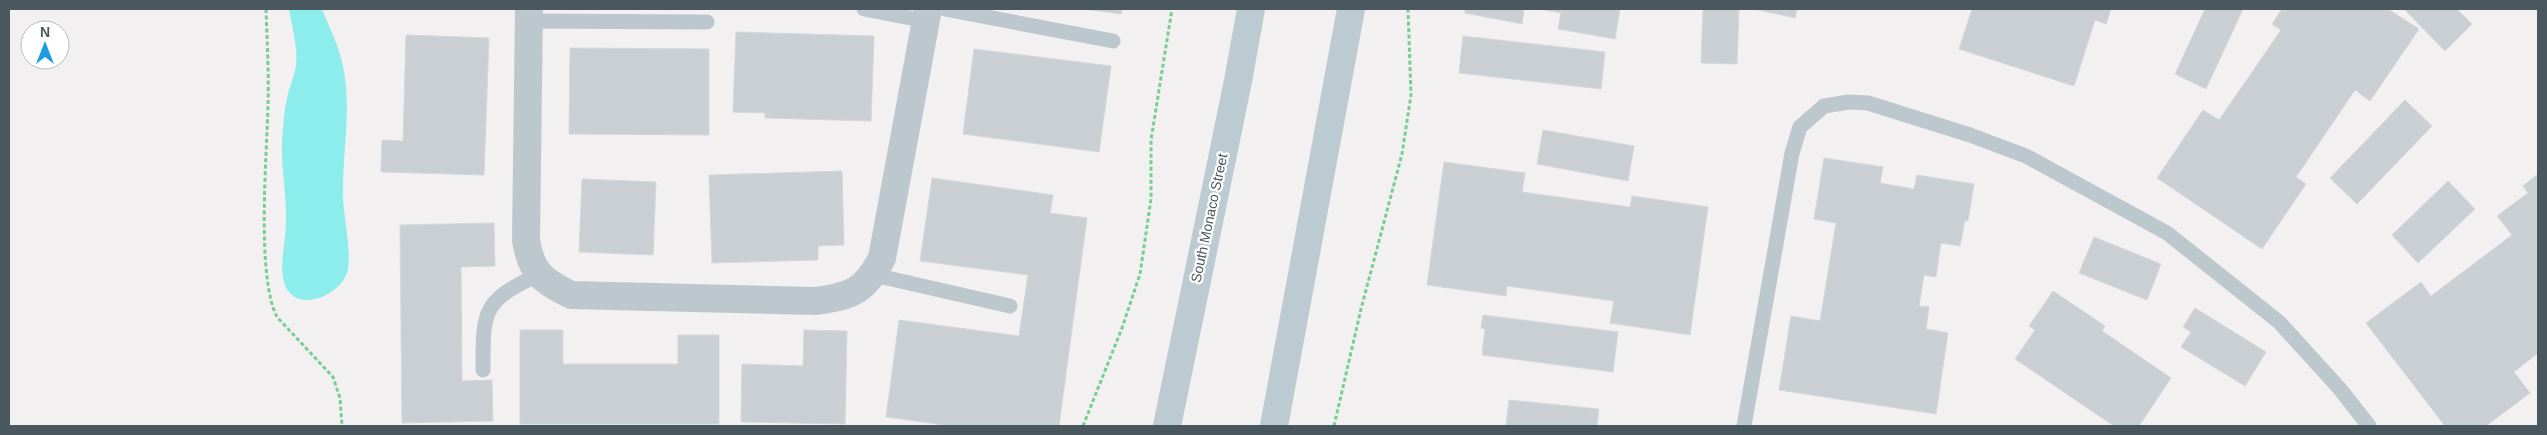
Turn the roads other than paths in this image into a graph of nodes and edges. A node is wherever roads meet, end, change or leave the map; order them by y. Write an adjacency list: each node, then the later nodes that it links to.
1 (864, 9): 4 (lane)
2 (1251, 9): 12 (main road, South Monaco Street)
3 (1351, 9): 13 (main road)
4 (933, 13): 7 (lane); 9 (street)
5 (529, 15): 6 (lane); 8 (street)
6 (707, 22)
7 (1113, 41)
8 (538, 275): 9 (street); 11 (lane)
9 (874, 275): 10 (lane)
10 (1010, 306)
11 (483, 370)
12 (1167, 426)
13 (1274, 426)
14 (1744, 426): 15 (lane)
15 (2369, 426)

